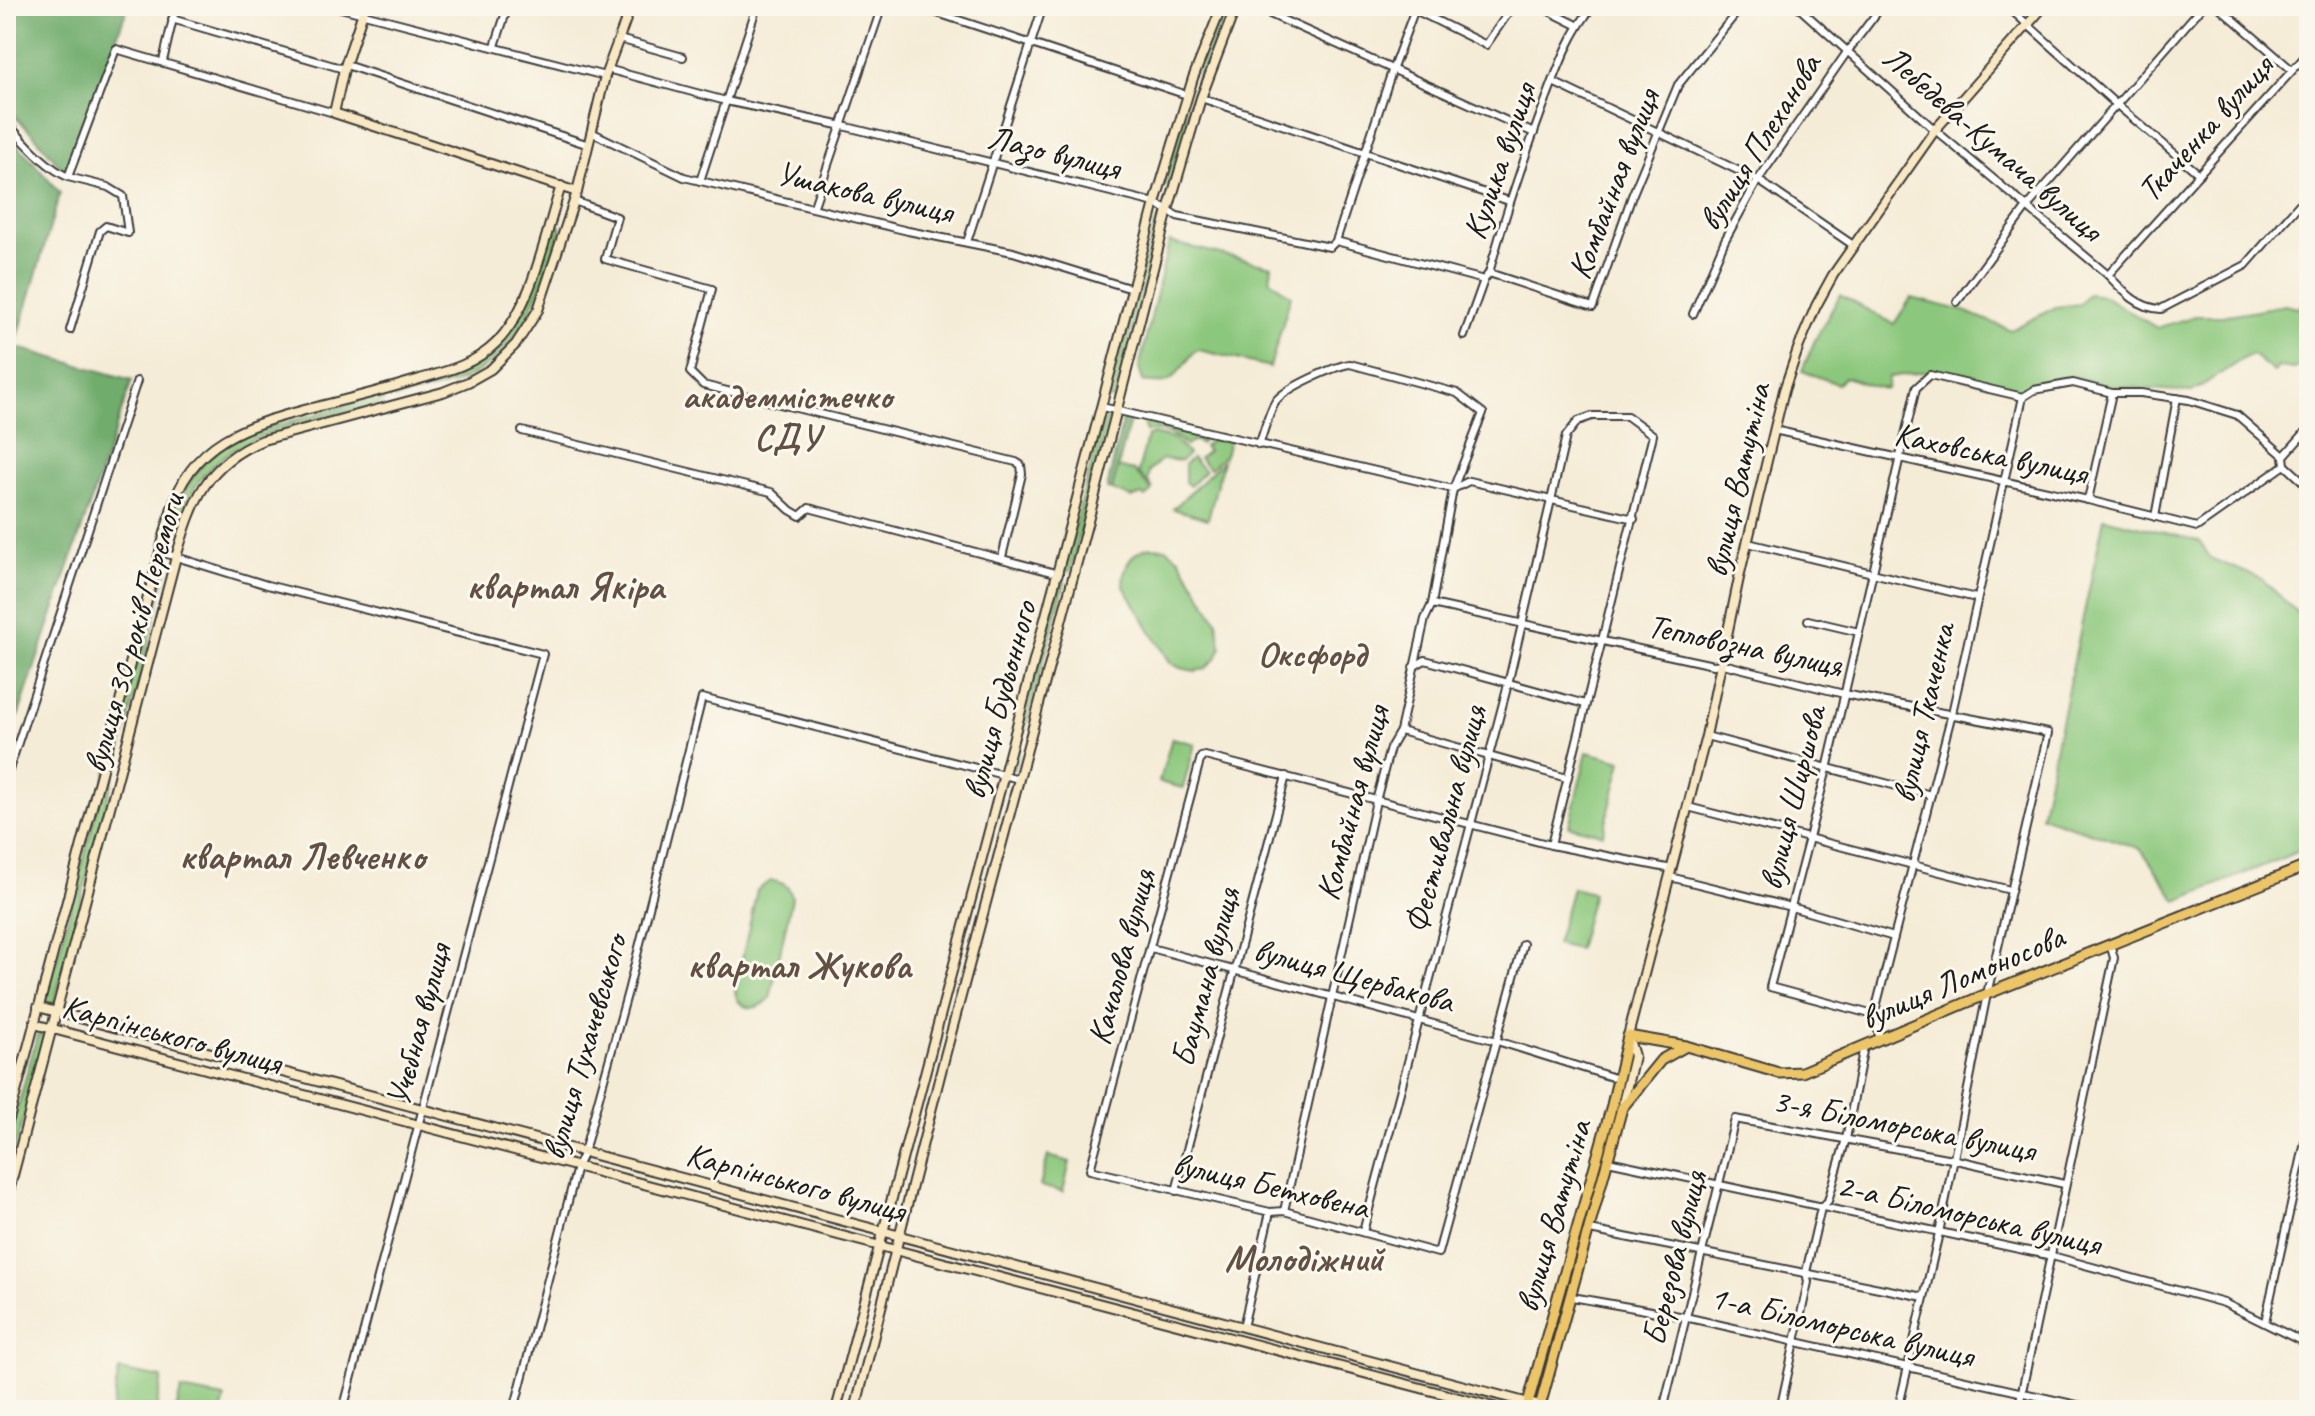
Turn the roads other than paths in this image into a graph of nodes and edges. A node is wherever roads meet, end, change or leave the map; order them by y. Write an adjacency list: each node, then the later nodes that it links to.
1 (176, 6): 24 (street)
2 (333, 6): 23 (street, Лазо вулиця)
3 (508, 6): 29 (street)
4 (631, 6): 27 (street, вулиця 30 років Перемоги)
5 (757, 6): 41 (street)
6 (882, 6): 45 (street)
7 (916, 6): 28 (street)
8 (1043, 6): 28 (street)
9 (1222, 6): 39 (street, вулиця Будьонного)
10 (1236, 6): 40 (street, вулиця Будьонного)
11 (1252, 6): 35 (street)
12 (1513, 6): 22 (street)
13 (1539, 6): 26 (street)
14 (1593, 6): 26 (street, Кулика вулиця)
15 (1742, 6): 47 (street, Комбайная вулиця)
16 (1797, 6): 30 (street, Лебедєва-Кумача вулиця)
17 (1882, 6): 30 (street, вулиця Плеханова)
18 (2007, 6): 25 (street)
19 (2044, 6): 25 (street, вулиця Ватутіна)
20 (2203, 6): 42 (street)
21 (2218, 6): 36 (street)
22 (1412, 7): 35 (street)
23 (363, 10): 29 (street, Лазо вулиця); 34 (street)
24 (172, 19): 33 (street); 34 (street)
25 (2027, 23): 42 (street); 46 (street, вулиця Ватутіна)
26 (1577, 25): 38 (street, Кулика вулиця)
27 (619, 39): 32 (street); 37 (street, вулиця 30 років Перемоги)
28 (1030, 43): 39 (street); 52 (street)
29 (495, 46): 37 (street, Лазо вулиця)
30 (1847, 52): 46 (street, Лебедєва-Кумача вулиця); 55 (street, вулиця Плеханова)
31 (2309, 52): 36 (street, Ткаченка вулиця)
32 (683, 57)
33 (163, 61): 43 (street); 54 (street)
34 (345, 67): 43 (street); 50 (street)
35 (1393, 68): 49 (street); 51 (street)
36 (2292, 70): 53 (street, Ткаченка вулиця)
37 (606, 72): 41 (street, Лазо вулиця); 48 (street, вулиця 30 років Перемоги)
38 (1553, 82): 47 (street); 49 (street, Кулика вулиця)
39 (1187, 95): 61 (street, вулиця Будьонного)
40 (1201, 98): 51 (street); 64 (street, вулиця Будьонного)
41 (726, 101): 45 (street, Лазо вулиця); 56 (street)
42 (2117, 105): 53 (street); 63 (street)
43 (334, 113): 57 (street)
44 (6, 122): 54 (street)
45 (843, 126): 52 (street, Лазо вулиця); 62 (street)
46 (1935, 130): 63 (street, Лебедєва-Кумача вулиця); 67 (street, вулиця Ватутіна)
47 (1657, 131): 55 (street); 72 (street, Комбайная вулиця)
48 (591, 132): 50 (street, вулиця 30 років Перемоги); 56 (street, Ушакова вулиця)
49 (1534, 133): 60 (street, Кулика вулиця)
50 (589, 145): 59 (street, вулиця 30 років Перемоги)
51 (1365, 154): 60 (street); 65 (street)
52 (990, 164): 61 (street, Лазо вулиця); 66 (street)
53 (2199, 174): 68 (street, Ткаченка вулиця)
54 (68, 177): 74 (street)
55 (1758, 180): 67 (street); 73 (street, вулиця Плеханова)
56 (700, 181): 62 (street, Ушакова вулиця)
57 (561, 186): 59 (street); 97 (street, вулиця 30 років Перемоги)
58 (2309, 193): 68 (street, Лебедєва-Кумача вулиця)
59 (576, 197): 98 (street, вулиця 30 років Перемоги); 99 (street)
60 (1509, 201): 69 (street, Кулика вулиця)
61 (1155, 203): 64 (street, Лазо вулиця); 70 (street, вулиця Будьонного)
62 (814, 206): 66 (street, Ушакова вулиця)
63 (2027, 207): 68 (street, Лебедєва-Кумача вулиця); 71 (street)
64 (1168, 210): 65 (street, Лазо вулиця); 81 (street, вулиця Будьонного)
65 (1336, 241): 69 (street, Лазо вулиця)
66 (967, 242): 70 (street, Ушакова вулиця)
67 (1853, 245): 83 (street, вулиця Ватутіна)
68 (2108, 275)
69 (1486, 276): 72 (street, Лазо вулиця); 75 (street, Кулика вулиця)
70 (1132, 289): 80 (street, вулиця Будьонного)
71 (1957, 302)
72 (1593, 307)
73 (1693, 314)
74 (70, 330)
75 (1464, 336)
76 (137, 381): 122 (street)
77 (2112, 393): 78 (street); 79 (street); 93 (street)
78 (2023, 397): 87 (street, вулиця Ширшова); 89 (street, вулиця Ткаченка)
79 (2177, 398): 86 (street); 94 (street)
80 (1102, 407): 81 (street); 100 (street, вулиця Будьонного)
81 (1116, 411): 85 (street); 102 (street, вулиця Будьонного)
82 (2309, 428): 86 (street)
83 (1774, 430): 87 (street, Каховська вулиця); 96 (street, вулиця Ватутіна)
84 (522, 431): 99 (street)
85 (1259, 445): 91 (street); 91 (street, Комбайная вулиця)
86 (2284, 456): 88 (street)
87 (1901, 460): 89 (street, Каховська вулиця); 101 (street, вулиця Ширшова)
88 (2285, 465): 90 (street); 94 (street, Каховська вулиця)
89 (2003, 481): 93 (street, Каховська вулиця); 103 (street, вулиця Ткаченка)
90 (2309, 487)
91 (1453, 489): 92 (street); 104 (street, Комбайная вулиця)
92 (1551, 500): 95 (street); 95 (street, Фестивальна вулиця); 106 (street, Фестивальна вулиця)
93 (2088, 500): 94 (street, Каховська вулиця)
94 (2155, 517)
95 (1634, 519): 108 (street)
96 (1748, 543): 101 (street); 109 (street, вулиця Ватутіна)
97 (160, 552): 98 (street); 142 (street, вулиця 30 років Перемоги)
98 (176, 557): 143 (street, вулиця 30 років Перемоги); 155 (street, Учєбная вулиця)
99 (1002, 557): 100 (street)
100 (1059, 574): 102 (street); 119 (street, вулиця Будьонного)
101 (1873, 575): 103 (street); 107 (street, вулиця Ширшова)
102 (1073, 578): 123 (street, вулиця Будьонного)
103 (1976, 598): 114 (street, вулиця Ткаченка)
104 (1432, 604): 106 (street, Тепловозна вулиця); 110 (street, Комбайная вулиця)
105 (1808, 620): 107 (street)
106 (1521, 623): 108 (street, Тепловозна вулиця); 111 (street, Фестивальна вулиця)
107 (1859, 632): 112 (street, вулиця Ширшова)
108 (1600, 641): 109 (street, Тепловозна вулиця); 113 (street)
109 (1723, 664): 112 (street, Тепловозна вулиця); 116 (street, вулиця Ватутіна)
110 (1413, 667): 111 (street); 115 (street, Комбайная вулиця)
111 (1508, 684): 113 (street); 117 (street, Фестивальна вулиця)
112 (1844, 694): 114 (street, Тепловозна вулиця); 118 (street, вулиця Ширшова)
113 (1585, 704): 121 (street)
114 (1952, 713): 124 (street, вулиця Ткаченка); 133 (street, Тепловозна вулиця)
115 (1400, 731): 117 (street); 125 (street, Комбайная вулиця)
116 (1706, 736): 118 (street); 126 (street, вулиця Ватутіна)
117 (1488, 755): 121 (street); 127 (street, Фестивальна вулиця)
118 (1827, 769): 124 (street); 128 (street, вулиця Ширшова)
119 (1005, 775): 123 (street); 161 (street, вулиця Тухачевського); 174 (street, вулиця Будьонного)
120 (1286, 776): 125 (street); 138 (street, Качалова вулиця); 139 (street, Баумана вулиця)
121 (1567, 778): 129 (street)
122 (6, 779)
123 (1019, 779): 177 (street, вулиця Будьонного)
124 (1931, 795): 131 (street, вулиця Ткаченка)
125 (1376, 801): 127 (street); 141 (street, Комбайная вулиця)
126 (1688, 807): 128 (street); 132 (street, вулиця Ватутіна)
127 (1471, 825): 129 (street); 145 (street, Фестивальна вулиця)
128 (1809, 838): 131 (street); 134 (street, вулиця Ширшова)
129 (1551, 845): 132 (street)
130 (2309, 865): 137 (main road, вулиця Ломоносова)
131 (1913, 866): 133 (street); 135 (street, вулиця Ткаченка)
132 (1671, 873): 134 (street); 148 (street, вулиця Ватутіна)
133 (2010, 890): 140 (street)
134 (1791, 907): 135 (street); 144 (street, вулиця Ширшова)
135 (1894, 937): 144 (street, вулиця Ткаченка)
136 (1523, 944): 150 (street)
137 (2110, 944): 140 (main road, вулиця Ломоносова); 166 (street)
138 (1151, 948): 139 (street, вулиця Щербакова); 165 (street, Качалова вулиця)
139 (1233, 970): 141 (street, вулиця Щербакова); 168 (street, Баумана вулиця)
140 (1987, 994): 149 (main road, вулиця Ломоносова); 162 (street)
141 (1332, 995): 145 (street, вулиця Щербакова); 171 (street, Комбайная вулиця)
142 (38, 1007): 143 (street, Карпінського вулиця); 146 (street, вулиця 30 років Перемоги)
143 (56, 1012): 147 (street, вулиця 30 років Перемоги); 155 (street, Карпінського вулиця)
144 (1874, 1015): 149 (street, вулиця Ткаченка)
145 (1418, 1020): 150 (street, вулиця Щербакова); 175 (street, Фестивальна вулиця)
146 (34, 1024): 147 (street, Карпінського вулиця); 159 (street, вулиця 30 років Перемоги)
147 (51, 1029): 158 (street, Карпінського вулиця); 169 (street, вулиця 30 років Перемоги)
148 (1628, 1036): 151 (main road, вулиця Ломоносова); 153 (main road, вулиця Ватутіна); 154 (street, вулиця Ватутіна)
149 (1880, 1039): 152 (main road, вулиця Ломоносова)
150 (1497, 1041): 153 (street, вулиця Щербакова); 175 (street, вулиця Бетховена)
151 (1686, 1046): 152 (main road, вулиця Ломоносова); 154 (main road)
152 (1864, 1046): 160 (street)
153 (1618, 1079): 192 (main road, вулиця Ватутіна)
154 (1622, 1108): 163 (main road, вулиця Ватутіна)
155 (422, 1109): 158 (street, Учєбная вулиця); 161 (street, Карпінського вулиця)
156 (1735, 1119): 160 (street, 3-я Біломорська вулиця); 167 (street, Березова вулиця)
157 (2309, 1124): 186 (street)
158 (418, 1125): 164 (street, Карпінського вулиця); 194 (street, Учєбная вулиця)
159 (6, 1130)
160 (1846, 1139): 162 (street, 3-я Біломорська вулиця); 170 (street)
161 (584, 1152): 164 (street, вулиця Тухачевського); 174 (street, Карпінського вулиця)
162 (1952, 1159): 166 (street, 3-я Біломорська вулиця); 176 (street)
163 (1608, 1161): 167 (street, 2-а Біломорська вулиця); 173 (main road, вулиця Ватутіна)
164 (577, 1167): 178 (street, Карпінського вулиця); 195 (street, вулиця Тухачевського)
165 (1090, 1170): 168 (street, вулиця Бетховена)
166 (2064, 1184): 181 (street)
167 (1719, 1185): 170 (street, 2-а Біломорська вулиця); 180 (street, Березова вулиця)
168 (1176, 1191): 172 (street, вулиця Бетховена)
169 (6, 1202)
170 (1821, 1208): 176 (street, 2-а Біломорська вулиця); 182 (street)
171 (1284, 1211): 172 (street, вулиця Бетховена); 175 (street, вулиця Бетховена)
172 (1270, 1212): 187 (street)
173 (1590, 1230): 180 (street); 183 (main road, вулиця Ватутіна)
174 (882, 1231): 177 (street, Карпінського вулиця); 178 (street, вулиця Будьонного)
175 (1363, 1232)
176 (1939, 1233): 181 (street, 2-а Біломорська вулиця); 184 (street)
177 (899, 1236): 179 (street, вулиця Будьонного); 187 (street, Карпінського вулиця)
178 (879, 1246): 179 (street, Карпінського вулиця); 196 (street, вулиця Будьонного)
179 (895, 1250): 197 (street, вулиця Будьонного); 198 (street, Карпінського вулиця)
180 (1702, 1251): 182 (street); 185 (street, Березова вулиця)
181 (2052, 1256): 186 (street, 2-а Біломорська вулиця); 191 (street)
182 (1806, 1272): 184 (street); 188 (street)
183 (1572, 1297): 185 (street, 1-а Біломорська вулиця); 193 (main road, вулиця Ватутіна)
184 (1924, 1297): 190 (street)
185 (1685, 1317): 188 (street, 1-а Біломорська вулиця); 199 (street, Березова вулиця)
186 (2265, 1322): 189 (street, 2-а Біломорська вулиця)
187 (1243, 1327): 192 (street, Карпінського вулиця)
188 (1793, 1341): 190 (street, 1-а Біломорська вулиця); 200 (street)
189 (2309, 1345)
190 (1909, 1367): 191 (street, 1-а Біломорська вулиця); 201 (street)
191 (2022, 1393): 202 (street); 203 (street, 1-а Біломорська вулиця)
192 (1526, 1406): 193 (street, Карпінського вулиця)
193 (1540, 1408)
194 (343, 1410)
195 (514, 1410)
196 (836, 1410)
197 (855, 1410)
198 (1505, 1410)
199 (1663, 1410)
200 (1780, 1410)
201 (1898, 1410)
202 (2018, 1410)
203 (2099, 1410)

